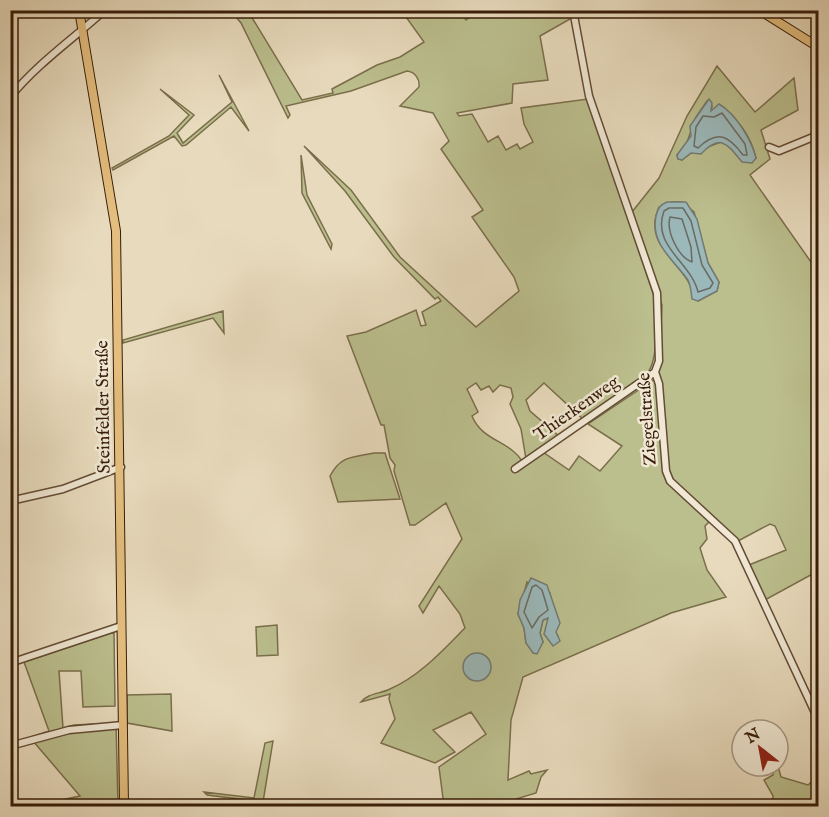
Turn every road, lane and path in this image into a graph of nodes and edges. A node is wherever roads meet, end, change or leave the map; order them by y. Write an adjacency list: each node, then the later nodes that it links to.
1 (79, 10): 5 (main road, Steinfelder Straße)
2 (105, 10): 5 (street)
3 (573, 10): 10 (street, Ziegelstraße)
4 (759, 10): 6 (main road)
5 (83, 30): 7 (street); 11 (main road, Steinfelder Straße)
6 (819, 47)
7 (10, 97)
8 (819, 135): 9 (street)
9 (769, 147)
10 (655, 372): 12 (street, Thierkenweg); 16 (street, Ziegelstraße)
11 (121, 467): 13 (street); 14 (main road, Steinfelder Straße)
12 (515, 469)
13 (10, 501)
14 (122, 626): 15 (street); 17 (main road, Steinfelder Straße)
15 (10, 663)
16 (819, 719)
17 (123, 725): 18 (street); 19 (main road, Steinfelder Straße)
18 (10, 746)
19 (124, 807)

